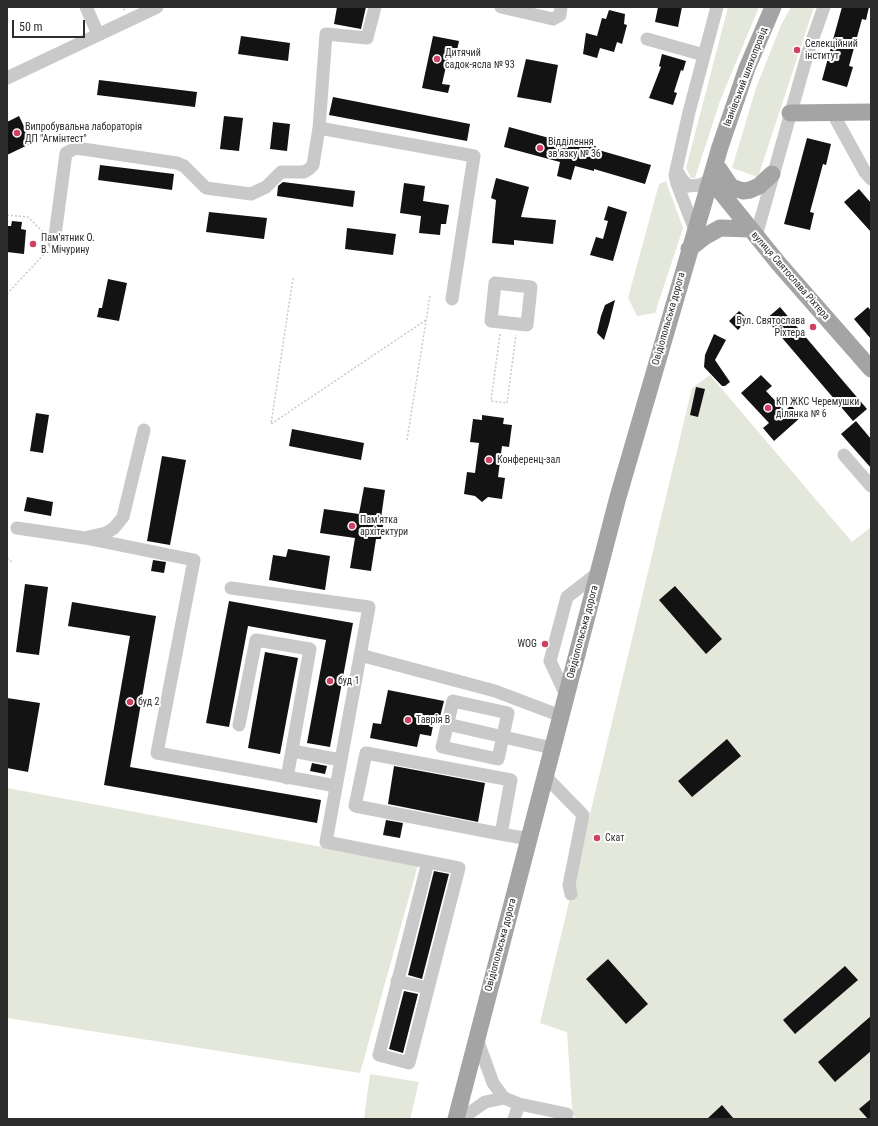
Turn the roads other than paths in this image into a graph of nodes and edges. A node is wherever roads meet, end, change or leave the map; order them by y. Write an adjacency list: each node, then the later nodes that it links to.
1 (86, 7): 9 (street)
2 (157, 7): 9 (street)
3 (375, 7): 16 (street)
4 (504, 7): 5 (street)
5 (561, 7)
6 (717, 7): 11 (street)
7 (773, 7): 17 (main road, Іванівський шляхопровід)
8 (824, 7): 15 (street)
9 (98, 34): 12 (street)
10 (646, 39): 11 (street)
11 (704, 55): 18 (street)
12 (7, 78)
13 (832, 112): 14 (main road); 15 (main road); 20 (street)
14 (871, 112)
15 (790, 113): 19 (street)
16 (319, 128): 24 (street); 26 (street)
17 (718, 154): 19 (main road); 21 (main road, Овідіопольська дорога)
18 (676, 167): 21 (street); 22 (street)
19 (772, 174): 23 (street)
20 (871, 179)
21 (711, 180): 22 (main road, Овідіопольська дорога); 23 (main road, вулиця Святослава Ріхтера)
22 (695, 230): 25 (main road, Овідіопольська дорога)
23 (753, 232): 25 (main road); 28 (main road, вулиця Святослава Ріхтера)
24 (54, 243)
25 (689, 249): 34 (main road, Овідіопольська дорога)
26 (452, 299)
27 (502, 322): 27 (street)
28 (871, 369)
29 (144, 430): 33 (street)
30 (844, 455): 31 (street)
31 (871, 486)
32 (17, 528): 33 (street)
33 (85, 538): 48 (street)
34 (598, 573): 38 (main road, Овідіопольська дорога); 38 (street)
35 (231, 588): 36 (street)
36 (360, 654): 37 (street); 46 (street)
37 (472, 685): 39 (street); 40 (street)
38 (566, 695): 40 (main road, Овідіопольська дорога)
39 (468, 704): 41 (street); 43 (street)
40 (561, 716): 44 (main road, Овідіопольська дорога)
41 (447, 724): 43 (street); 43 (street)
42 (239, 725): 45 (street)
43 (503, 737): 44 (street)
44 (552, 748): 47 (main road, Овідіопольська дорога)
45 (292, 752): 46 (street); 48 (street)
46 (341, 760): 49 (street)
47 (545, 776): 51 (main road, Овідіопольська дорога); 53 (street)
48 (287, 778): 49 (street)
49 (336, 786): 52 (street)
50 (501, 834): 50 (street); 51 (street)
51 (529, 839): 56 (main road, Овідіопольська дорога)
52 (428, 862): 54 (street); 55 (street)
53 (571, 894)
54 (397, 981): 55 (street); 55 (street)
55 (428, 988)
56 (477, 1039): 57 (street); 59 (main road, Овідіопольська дорога)
57 (504, 1098): 58 (street); 60 (street)
58 (519, 1104): 61 (street); 62 (street)
59 (456, 1119)
60 (461, 1119)
61 (514, 1119)
62 (566, 1119)

